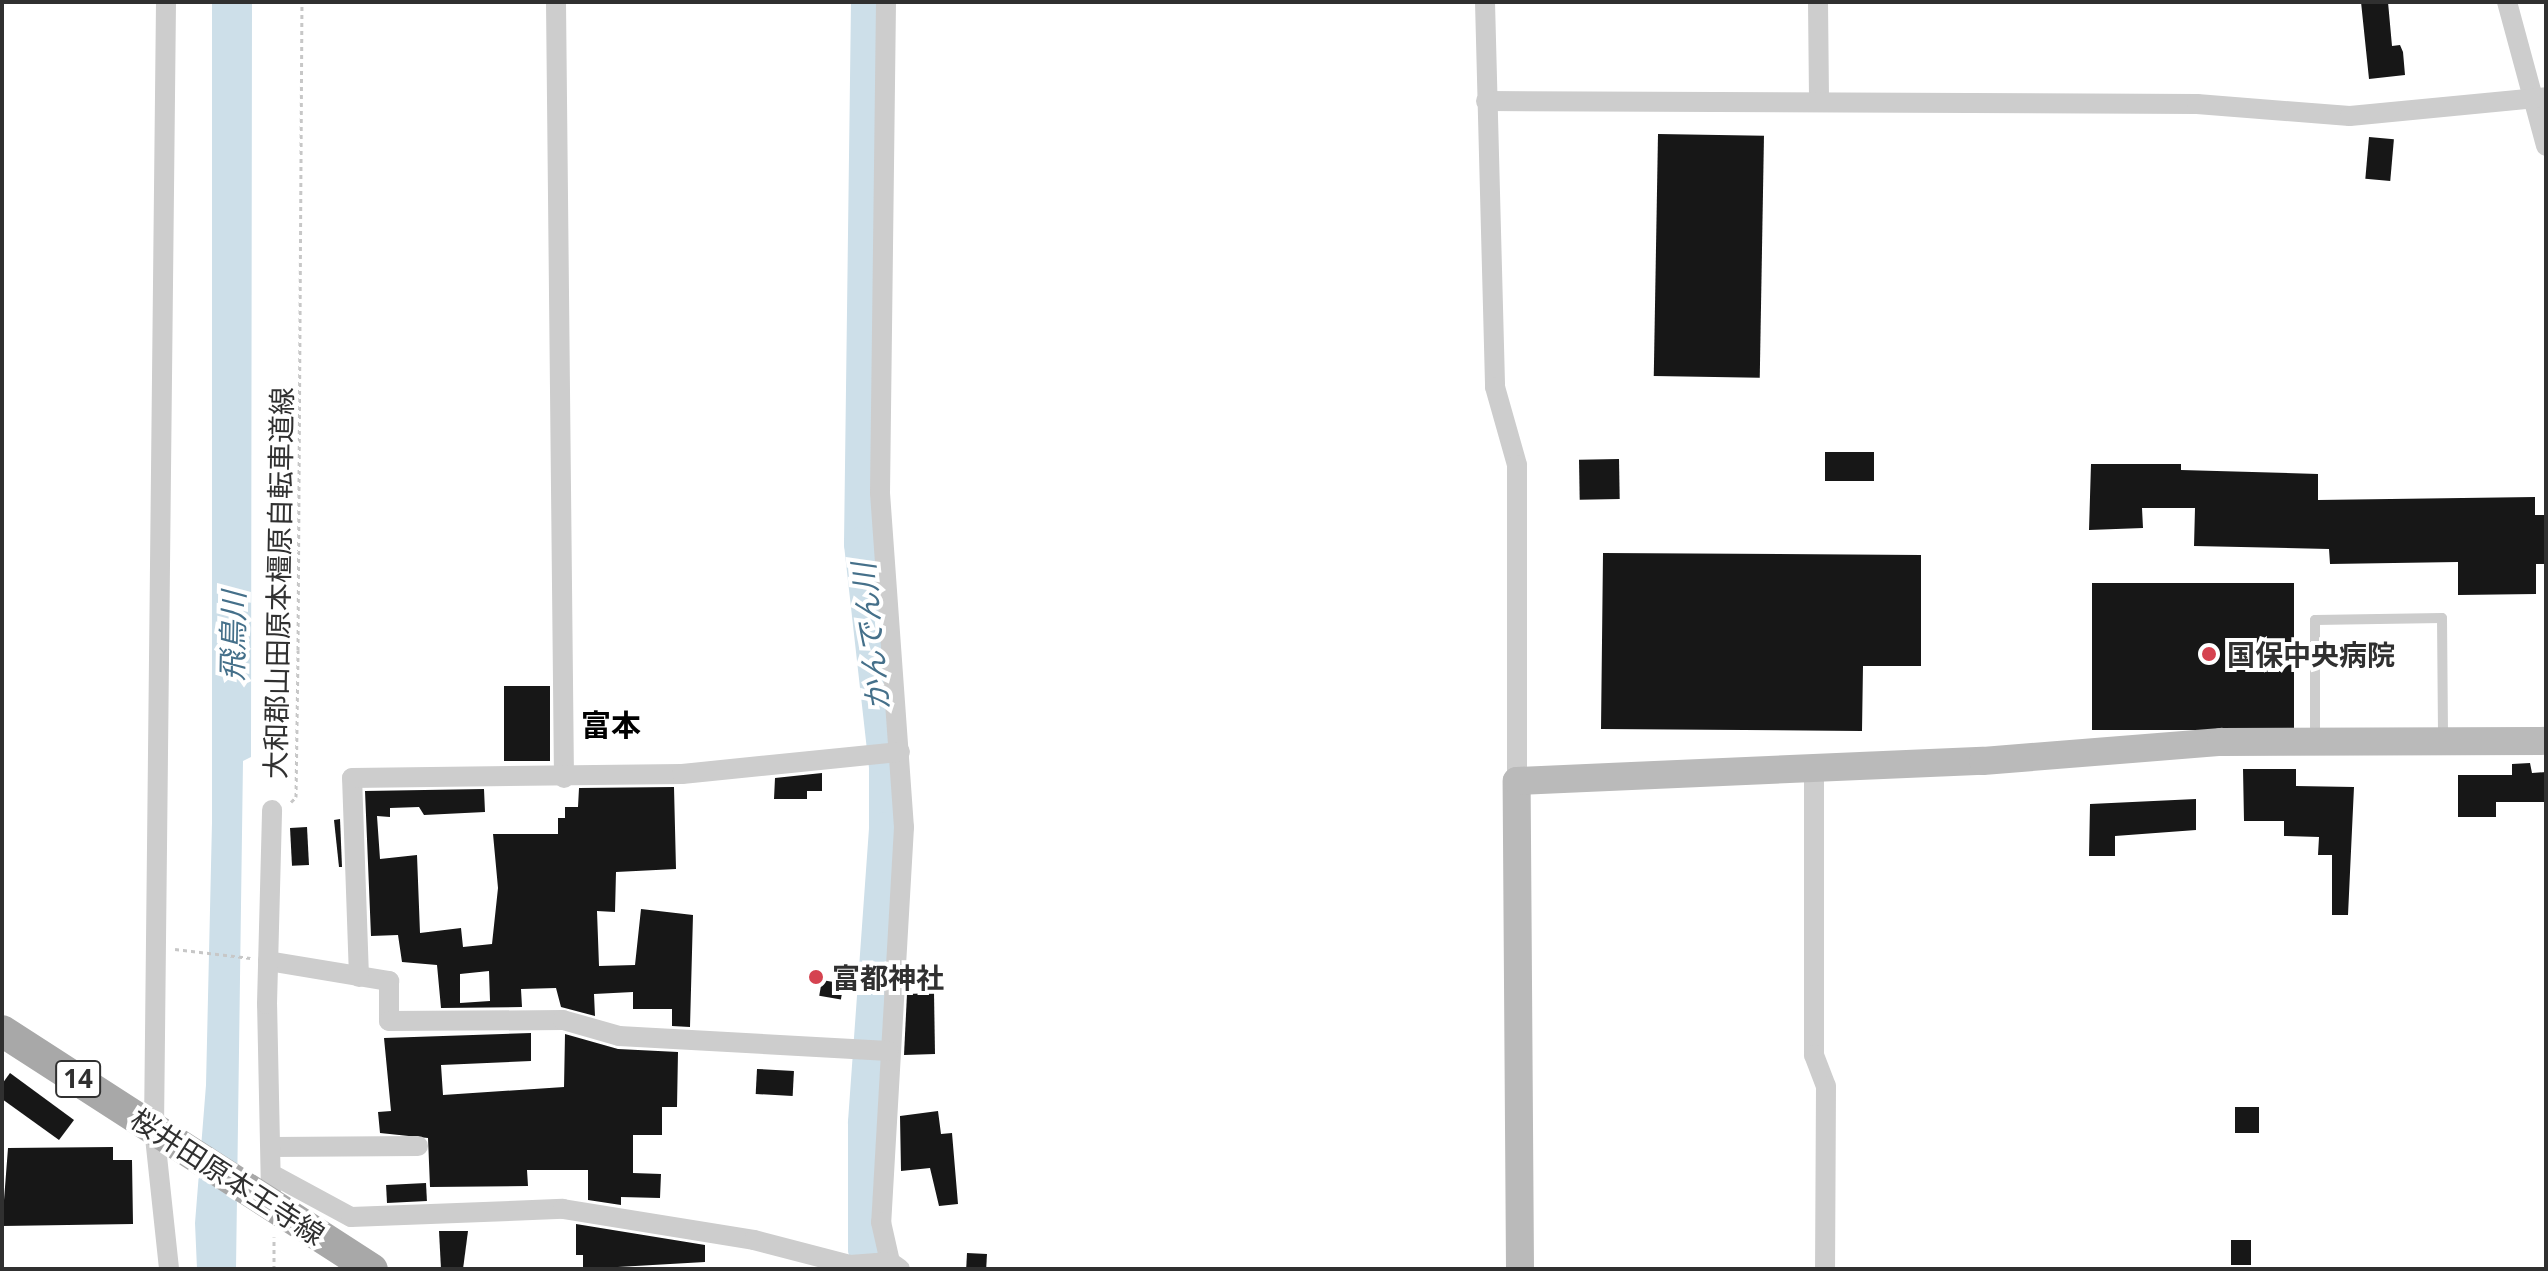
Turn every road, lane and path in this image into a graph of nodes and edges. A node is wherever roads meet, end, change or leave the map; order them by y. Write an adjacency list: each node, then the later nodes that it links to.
1 (166, 2): 25 (street)
2 (302, 2): 19 (path, 大和郡山田原本橿原自転車道線)
3 (556, 2): 17 (street)
4 (886, 2): 15 (street)
5 (1485, 2): 10 (street)
6 (1818, 2): 9 (street)
7 (2507, 2): 8 (street)
8 (2540, 98): 9 (street); 11 (street)
9 (1819, 100): 10 (street)
10 (1486, 101): 18 (street)
11 (2546, 146)
12 (2443, 739): 13 (street); 13 (lane); 14 (street)
13 (2315, 741): 16 (street)
14 (2546, 741)
15 (900, 752): 17 (street); 24 (street)
16 (1814, 770): 18 (street); 33 (street)
17 (564, 778): 22 (street)
18 (1517, 781): 32 (street)
19 (280, 808): 21 (street)
20 (177, 950): 21 (path)
21 (268, 961): 22 (street); 27 (street)
22 (359, 977): 24 (street)
23 (2, 1031): 25 (main road, 桜井田原本王寺線 / 14)
24 (889, 1051): 29 (street)
25 (154, 1128): 28 (main road, 桜井田原本王寺線 / 14); 30 (street)
26 (418, 1146): 27 (street)
27 (272, 1147): 28 (street)
28 (272, 1194): 29 (street); 31 (main road, 桜井田原本王寺線 / 14)
29 (895, 1266)
30 (169, 1269)
31 (372, 1269)
32 (1520, 1269)
33 (1825, 1269)

